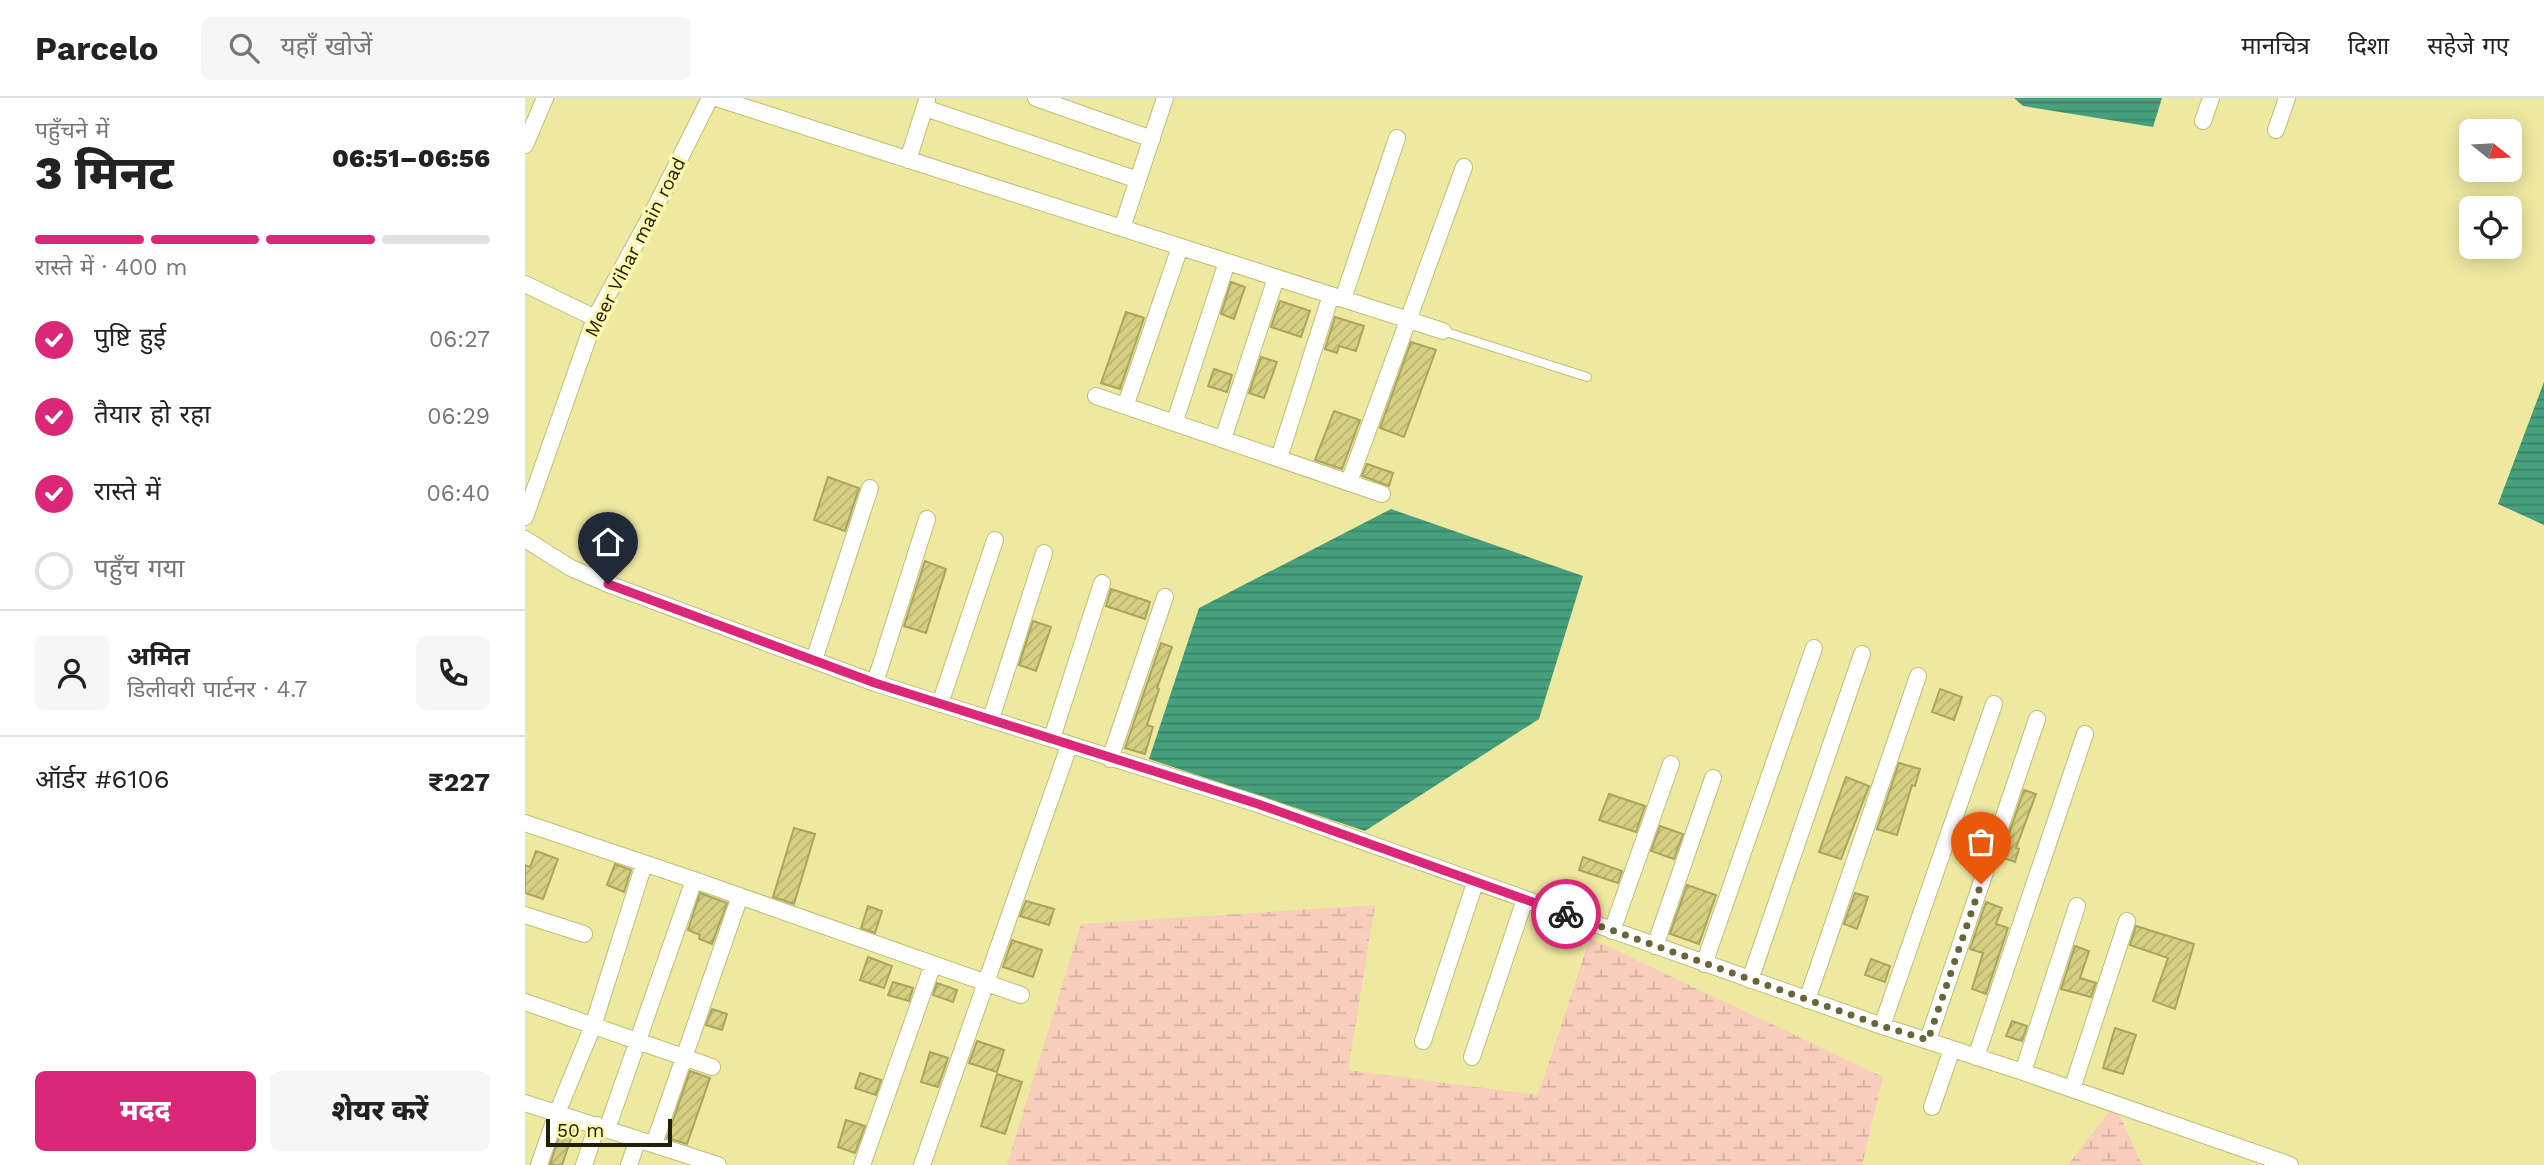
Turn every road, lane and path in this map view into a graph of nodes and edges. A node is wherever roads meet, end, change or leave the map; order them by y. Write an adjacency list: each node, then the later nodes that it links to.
1 (545, 98): 13 (street)
2 (710, 98): 23 (street, Meer Vihar main road)
3 (716, 98): 14 (street)
4 (1036, 98): 12 (street)
5 (1165, 98): 12 (street)
6 (2211, 98): 9 (street)
7 (2287, 98): 10 (street)
8 (927, 103): 14 (street); 16 (street)
9 (2203, 121)
10 (2276, 130)
11 (1397, 138): 22 (street)
12 (1152, 139): 16 (street)
13 (525, 145)
14 (908, 160): 17 (street)
15 (1464, 167): 24 (street)
16 (1138, 180): 17 (street)
17 (1122, 228): 18 (street)
18 (1180, 247): 19 (street); 28 (street)
19 (1227, 262): 20 (street); 29 (street)
20 (1276, 278): 22 (street); 30 (street)
21 (525, 284): 23 (street)
22 (1337, 297): 24 (street); 31 (street)
23 (595, 318): 35 (street, Meer Vihar main road)
24 (1407, 319): 25 (street); 32 (street)
25 (1443, 331): 26 (lane)
26 (1587, 377)
27 (1097, 396): 28 (street)
28 (1126, 404): 29 (street)
29 (1175, 421): 30 (street)
30 (1223, 439): 31 (street)
31 (1279, 458): 32 (street)
32 (1349, 482): 34 (street)
33 (870, 488): 44 (street)
34 (1383, 494)
35 (525, 517)
36 (927, 519): 46 (street)
37 (525, 539): 44 (street)
38 (995, 540): 47 (street)
39 (1044, 554): 49 (street)
40 (1103, 583): 52 (street)
41 (1165, 597): 54 (street)
42 (1814, 648): 70 (street)
43 (1862, 654): 71 (street)
44 (814, 660): 46 (street)
45 (1917, 676): 74 (street)
46 (875, 683): 47 (street)
47 (940, 704): 49 (street)
48 (1994, 704): 77 (street)
49 (991, 719): 52 (street)
50 (2036, 719): 78 (street)
51 (2085, 734): 83 (street)
52 (1052, 738): 53 (street)
53 (1069, 746): 54 (street); 72 (street)
54 (1110, 759): 60 (street)
55 (1671, 764): 66 (street)
56 (1713, 778): 68 (street)
57 (525, 823): 58 (street)
58 (644, 864): 59 (street); 76 (street)
59 (694, 880): 61 (street); 80 (street)
60 (1475, 883): 62 (street); 79 (street)
61 (740, 896): 69 (street); 84 (street)
62 (1525, 899): 66 (street); 82 (street)
63 (2077, 905): 86 (street)
64 (525, 915): 67 (street)
65 (2127, 921): 87 (street)
66 (1612, 931): 68 (street)
67 (584, 934)
68 (1655, 946): 70 (street)
69 (933, 964): 72 (street); 98 (street)
70 (1705, 964): 71 (street)
71 (1750, 980): 74 (street)
72 (986, 982): 73 (street); 99 (street)
73 (1021, 995)
74 (1807, 1000): 77 (street)
75 (525, 1002): 76 (street)
76 (593, 1026): 80 (street); 90 (street)
77 (1882, 1026): 78 (street)
78 (1928, 1040): 81 (street)
79 (1423, 1041)
80 (637, 1042): 84 (street); 91 (street)
81 (1952, 1049): 83 (street); 89 (street)
82 (1472, 1056)
83 (1976, 1057): 86 (street)
84 (684, 1058): 85 (street); 93 (street)
85 (712, 1067)
86 (2023, 1072): 87 (street)
87 (2073, 1089): 100 (street)
88 (525, 1103): 90 (street)
89 (1932, 1107)
90 (557, 1113): 91 (street); 95 (street)
91 (602, 1127): 92 (street); 96 (street)
92 (638, 1139): 93 (street); 97 (street)
93 (654, 1144): 94 (street)
94 (713, 1164)
95 (539, 1165)
96 (584, 1165)
97 (629, 1165)
98 (862, 1165)
99 (922, 1165)
100 (2290, 1165)

